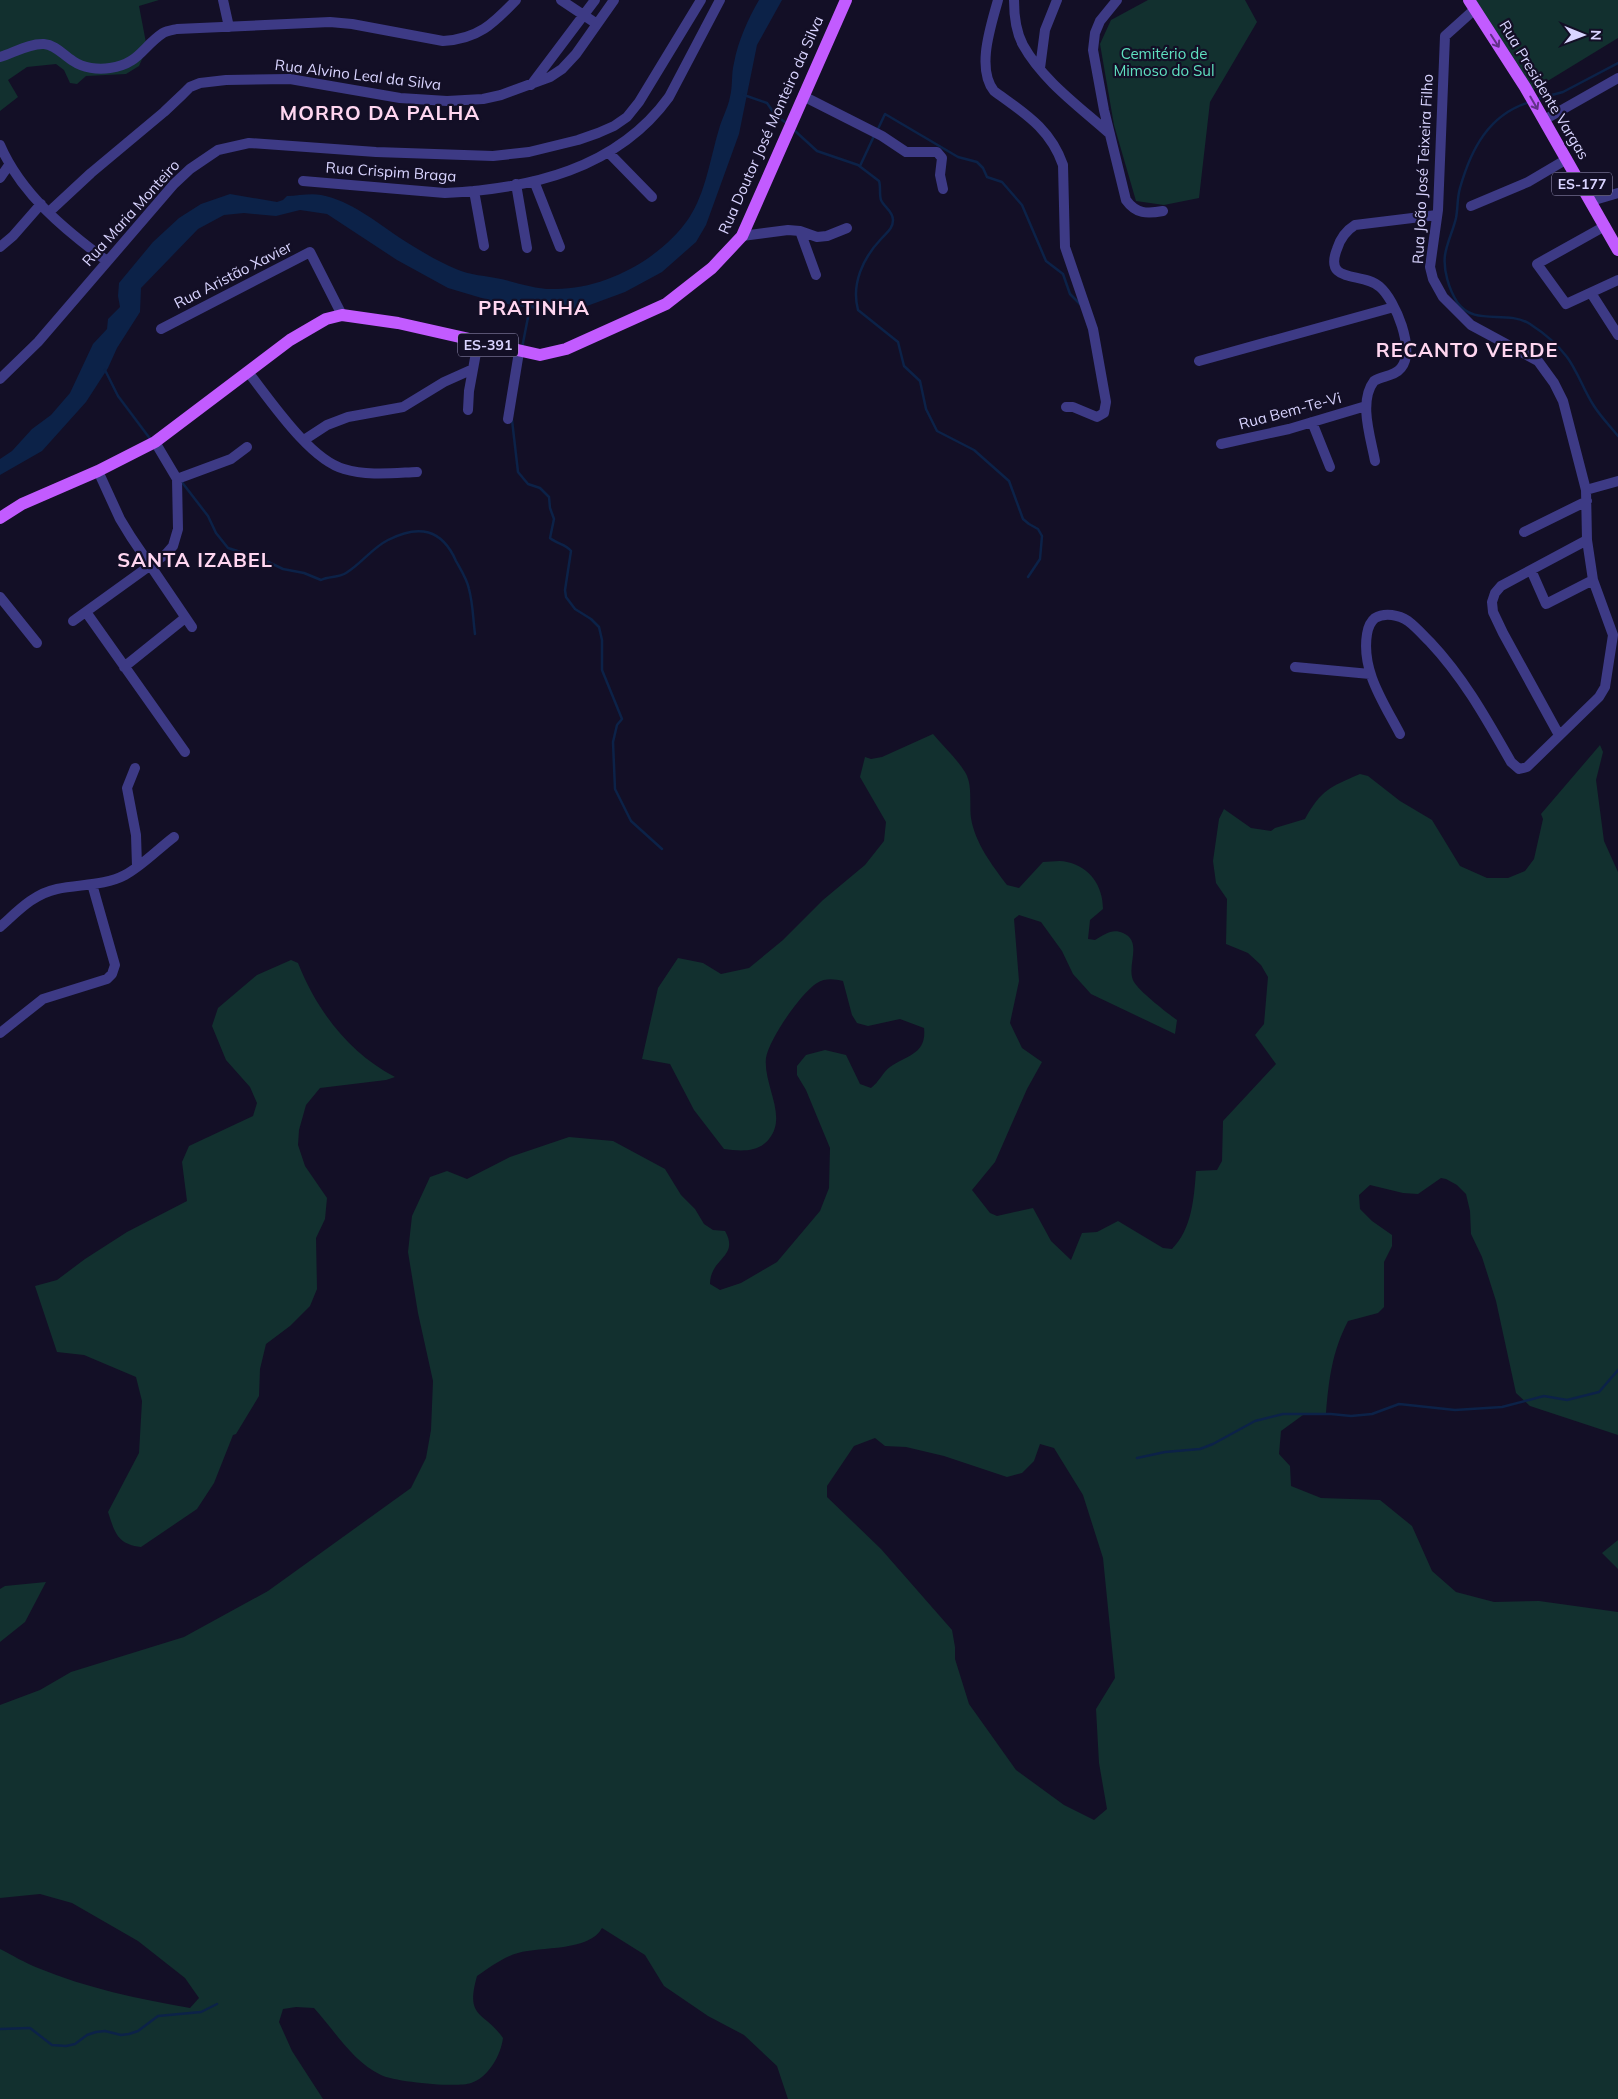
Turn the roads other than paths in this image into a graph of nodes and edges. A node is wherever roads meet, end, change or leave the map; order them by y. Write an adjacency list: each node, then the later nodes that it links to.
1 (222, 0): 16 (street)
2 (516, 0): 16 (street)
3 (561, 0): 14 (street)
4 (595, 0): 14 (street)
5 (614, 0): 15 (street, Rua Alvino Leal da Silva)
6 (701, 0): 22 (street, Rua Maria Monteiro)
7 (720, 0): 24 (street, Rua Crispim Braga)
8 (846, 0): 21 (main road, Rua Doutor José Monteiro da Silva / ES-391)
9 (998, 0): 67 (street)
10 (1057, 0): 18 (street)
11 (1117, 0): 25 (street)
12 (1015, 2): 18 (street)
13 (1472, 4): 23 (main road, Rua Presidente Vargas / ES-177, one-way to 23); 42 (street, Rua João José Teixeira Filho)
14 (584, 15): 15 (street); 20 (street)
15 (597, 24): 20 (street, Rua Alvino Leal da Silva)
16 (229, 27): 17 (street)
17 (0, 57)
18 (1040, 68): 25 (street)
19 (1618, 78): 23 (street)
20 (530, 85): 40 (street, Rua Alvino Leal da Silva)
21 (803, 96): 34 (street); 46 (main road, Rua Doutor José Monteiro da Silva / ES-391)
22 (627, 117): 24 (street); 52 (street, Rua Maria Monteiro)
23 (1544, 120): 28 (main road, Rua Presidente Vargas / ES-177)
24 (638, 131): 27 (street, Rua Crispim Braga)
25 (1110, 135): 41 (street)
26 (0, 145): 29 (street)
27 (609, 153): 32 (street, Rua Crispim Braga); 37 (street)
28 (1567, 159): 38 (main road, Rua Presidente Vargas / ES-177); 39 (street)
29 (9, 165): 30 (street); 40 (street)
30 (0, 178)
31 (303, 181): 35 (street, Rua Crispim Braga)
32 (534, 181): 33 (street, Rua Crispim Braga); 48 (street)
33 (516, 184): 35 (street, Rua Crispim Braga); 50 (street)
34 (943, 189)
35 (474, 192): 47 (street)
36 (1618, 193): 38 (street)
37 (652, 197)
38 (1591, 201): 43 (main road, Rua Presidente Vargas / ES-177)
39 (1471, 206)
40 (45, 208): 49 (street, Rua Alvino Leal da Silva); 52 (street)
41 (1163, 211)
42 (1437, 215): 56 (street); 81 (street, Rua João José Teixeira Filho)
43 (1605, 226): 51 (main road, Rua Presidente Vargas / ES-177); 55 (street)
44 (847, 228): 45 (street)
45 (800, 231): 46 (street); 53 (street)
46 (742, 236): 61 (main road, Rua Doutor José Monteiro da Silva / ES-391)
47 (484, 246)
48 (560, 246)
49 (0, 247)
50 (527, 248)
51 (1618, 250)
52 (107, 260): 65 (street, Rua Maria Monteiro)
53 (816, 275)
54 (1618, 280): 55 (street)
55 (1591, 293): 59 (street)
56 (1394, 307): 62 (street); 66 (street)
57 (342, 315): 58 (street, Rua Aristão Xavier); 60 (main road, Rua Doutor José Monteiro da Silva / ES-391); 64 (main road, Rua Doutor José Monteiro da Silva / ES-391)
58 (161, 329)
59 (1618, 334)
60 (478, 342): 61 (main road, Rua Doutor José Monteiro da Silva / ES-391); 63 (street)
61 (519, 352): 69 (street)
62 (1198, 361)
63 (473, 369): 68 (street); 71 (street)
64 (248, 372): 71 (street); 72 (main road, Rua Doutor José Monteiro da Silva / ES-391)
65 (0, 379)
66 (1366, 406): 70 (street, Rua Bem-Te-Vi); 75 (street)
67 (1066, 407)
68 (468, 410)
69 (508, 419)
70 (1312, 422): 73 (street, Rua Bem-Te-Vi); 76 (street)
71 (304, 440): 78 (street)
72 (155, 442): 77 (main road, Rua Doutor José Monteiro da Silva / ES-391); 79 (street)
73 (1222, 444)
74 (246, 447): 79 (street)
75 (1375, 462)
76 (1330, 467)
77 (98, 470): 82 (main road, Rua Doutor José Monteiro da Silva / ES-391); 85 (street)
78 (417, 472)
79 (177, 479): 85 (street)
80 (1618, 481): 81 (street)
81 (1587, 495): 83 (street); 84 (street, Rua João José Teixeira Filho)
82 (0, 518)
83 (1524, 532)
84 (1587, 540): 86 (street); 87 (street, Rua João José Teixeira Filho)
85 (149, 566): 89 (street); 90 (street)
86 (1531, 570): 87 (street); 99 (street)
87 (1593, 580): 93 (street, Rua João José Teixeira Filho)
88 (0, 597): 94 (street)
89 (86, 612): 91 (street); 96 (street)
90 (185, 618): 92 (street); 96 (street)
91 (73, 621)
92 (192, 627)
93 (1615, 636): 99 (street, Rua João José Teixeira Filho)
94 (37, 644)
95 (1295, 667): 97 (street)
96 (124, 668): 100 (street)
97 (1370, 674): 98 (street); 99 (street, Rua João José Teixeira Filho)
98 (1400, 734)
99 (1559, 735)
100 (185, 752)
101 (136, 768): 103 (street)
102 (174, 837): 103 (street)
103 (137, 866): 104 (street)
104 (92, 884): 105 (street); 106 (street)
105 (0, 927)
106 (0, 1033)

